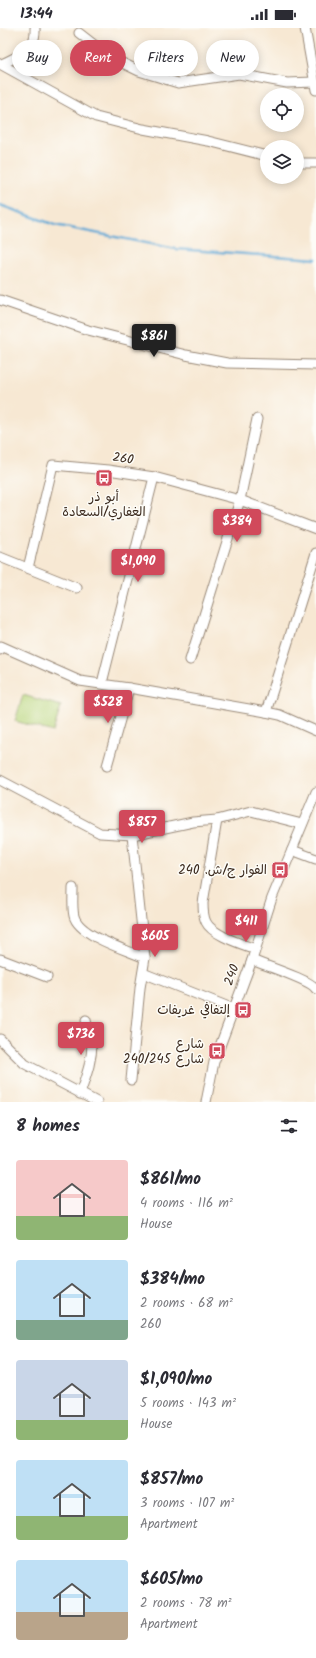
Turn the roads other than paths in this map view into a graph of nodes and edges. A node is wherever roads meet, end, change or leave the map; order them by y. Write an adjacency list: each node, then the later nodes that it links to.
1 (35, 28): 4 (street)
2 (305, 28): 5 (street)
3 (80, 33): 5 (street)
4 (1, 64): 6 (street)
5 (315, 86)
6 (260, 154)
7 (304, 163): 8 (street)
8 (316, 163)
9 (0, 300): 10 (street)
10 (316, 365)
11 (257, 418): 13 (street)
12 (154, 477): 13 (street, 260); 17 (street, 260); 21 (street)
13 (240, 500): 14 (street, 260); 20 (street)
14 (316, 529)
15 (316, 553): 23 (street)
16 (0, 557): 17 (street)
17 (28, 568): 18 (street)
18 (77, 588)
19 (0, 650): 21 (street)
20 (190, 660)
21 (102, 683): 22 (street)
22 (129, 688): 23 (street); 25 (street)
23 (266, 712): 24 (street)
24 (316, 731)
25 (107, 766)
26 (0, 780): 30 (street)
27 (316, 792): 29 (street, 240)
28 (217, 820): 29 (street); 30 (street); 34 (street)
29 (302, 824): 31 (street, 240)
30 (132, 835): 35 (street)
31 (292, 850): 32 (street); 34 (street, 240)
32 (316, 859)
33 (73, 888): 35 (street)
34 (255, 949): 37 (street, 240)
35 (145, 958): 38 (street)
36 (0, 959): 39 (street)
37 (252, 960): 40 (street); 41 (street, 240)
38 (143, 973): 41 (street); 44 (street)
39 (47, 977)
40 (315, 986)
41 (234, 1009): 47 (street, 240)
42 (86, 1020): 45 (street)
43 (0, 1040): 45 (street)
44 (131, 1080)
45 (80, 1094): 46 (street)
46 (97, 1102)
47 (206, 1102)

